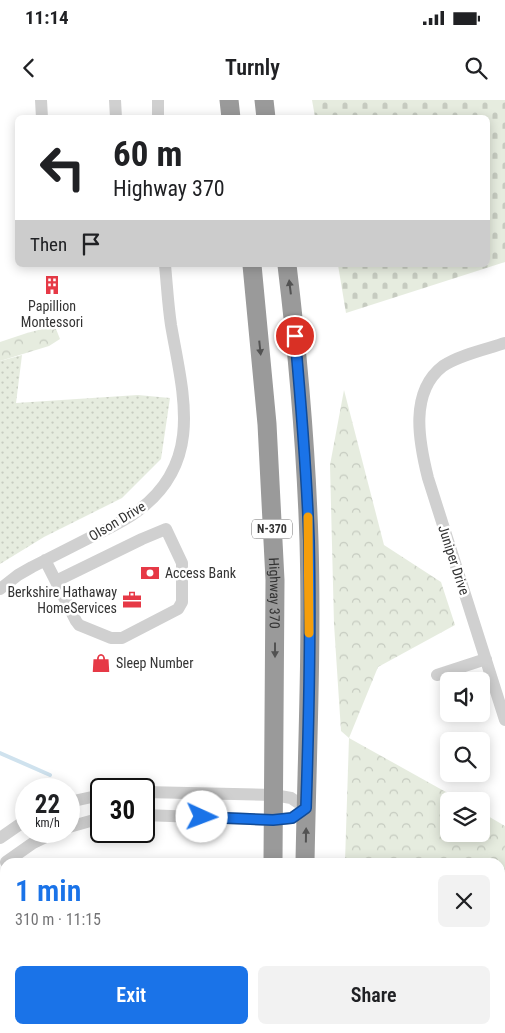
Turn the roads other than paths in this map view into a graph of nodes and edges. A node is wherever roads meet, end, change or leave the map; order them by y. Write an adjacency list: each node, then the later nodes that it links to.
1 (41, 100): 6 (street)
2 (115, 100): 7 (street)
3 (158, 100): 8 (street)
4 (229, 100): 9 (highway)
5 (264, 100): 10 (highway)
6 (42, 115)
7 (116, 115)
8 (158, 115)
9 (231, 115)
10 (266, 115)
11 (165, 267): 15 (street, Olson Drive)
12 (252, 267): 22 (highway, Highway 370 / N-370, one-way to 22)
13 (287, 267): 23 (highway, N-370, one-way to 13)
14 (505, 343): 18 (street, Juniper Drive)
15 (46, 560): 16 (street); 17 (street, Olson Drive)
16 (56, 581): 16 (street)
17 (0, 589)
18 (486, 659): 19 (street); 20 (street, Juniper Drive)
19 (437, 675)
20 (505, 720)
21 (155, 792): 22 (street)
22 (274, 795): 23 (street); 25 (highway, Highway 370 / N-370)
23 (306, 808): 25 (street); 31 (highway, N-370, one-way to 23)
24 (155, 816): 25 (street)
25 (273, 820): 30 (highway, Highway 370 / N-370)
26 (15, 828): 27 (street)
27 (0, 838)
28 (33, 843): 29 (street)
29 (10, 858)
30 (273, 858)
31 (305, 858)

